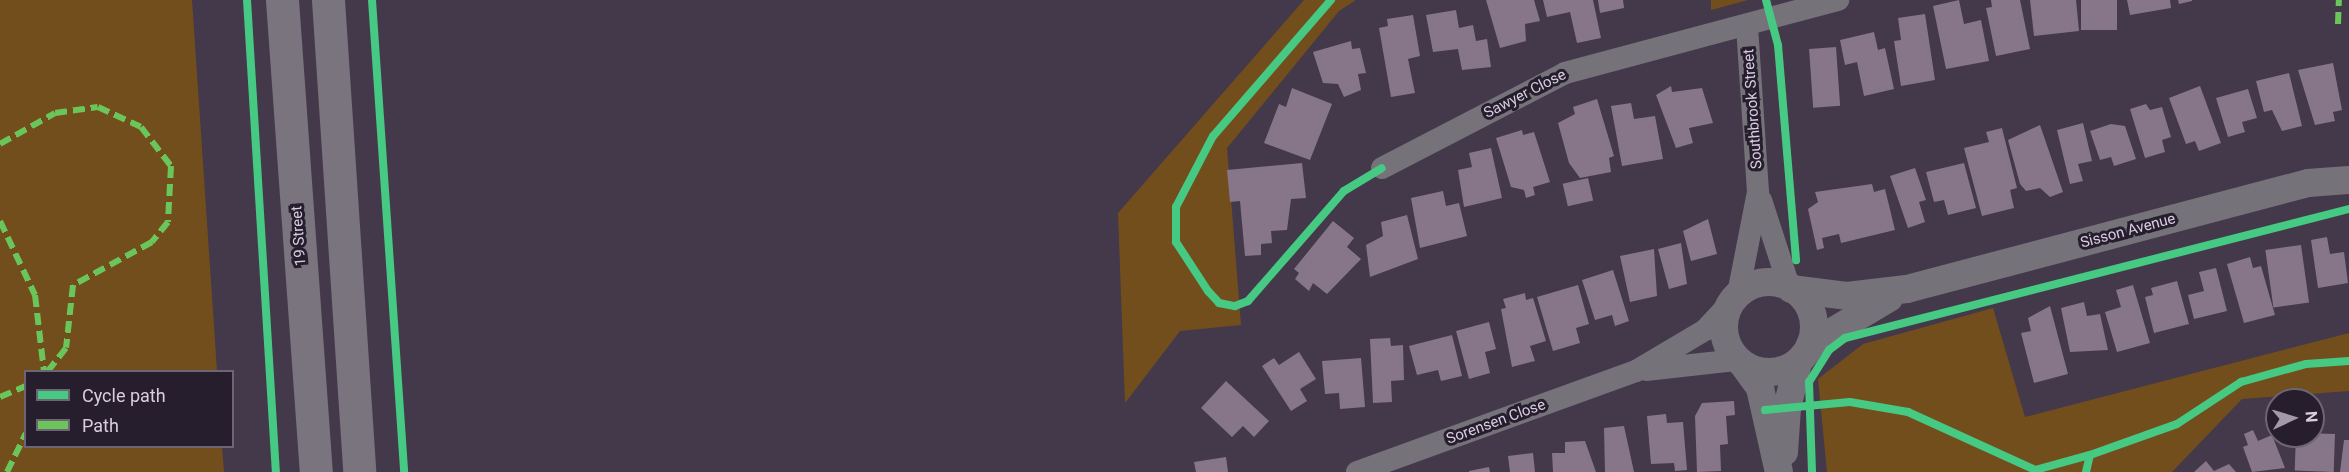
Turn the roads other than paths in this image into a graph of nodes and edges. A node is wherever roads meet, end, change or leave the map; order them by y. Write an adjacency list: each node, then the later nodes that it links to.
1 (282, 0): 14 (main road, 19 Street)
2 (328, 0): 15 (main road)
3 (1838, 0): 4 (street, Sawyer Close)
4 (1748, 25): 5 (street, Sawyer Close); 7 (street, Southbrook Street)
5 (1382, 168)
6 (2349, 180): 9 (street, Sisson Avenue)
7 (1758, 192): 8 (street, Southbrook Street); 10 (street, Southbrook Street)
8 (1790, 288): 9 (street, Sisson Avenue); 10 (street); 11 (street)
9 (1907, 289): 11 (street, Sisson Avenue)
10 (1733, 300): 12 (street); 13 (street, Sorensen Close)
11 (1804, 354): 12 (street); 17 (street)
12 (1741, 363): 13 (street, Sorensen Close); 17 (street)
13 (1636, 371): 16 (street, Sorensen Close)
14 (316, 472)
15 (359, 472)
16 (1357, 472)
17 (1781, 472)

